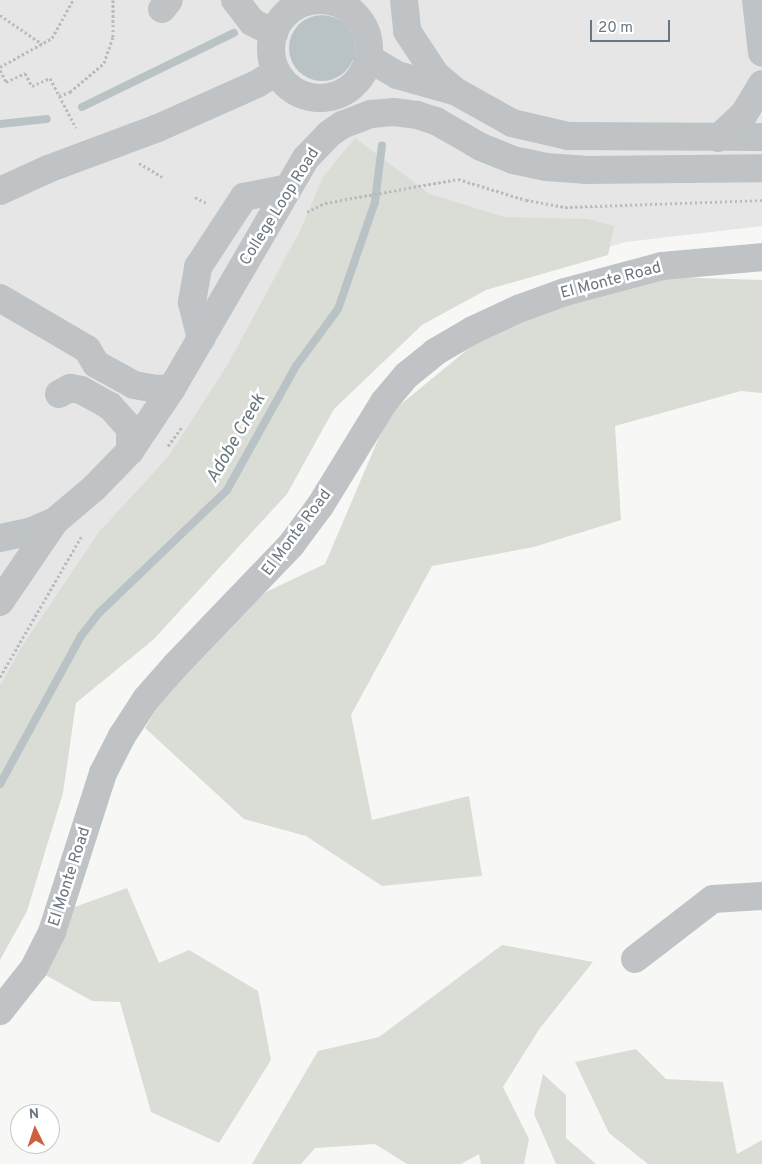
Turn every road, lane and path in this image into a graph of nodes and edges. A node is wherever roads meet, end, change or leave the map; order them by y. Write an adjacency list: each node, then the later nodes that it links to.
1 (73, 0): 9 (path)
2 (113, 0): 17 (path)
3 (235, 0): 8 (street)
4 (404, 0): 15 (street)
5 (756, 0): 10 (street)
6 (354, 5): 8 (street); 11 (street)
7 (0, 15): 9 (path)
8 (274, 32): 13 (street)
9 (42, 44): 12 (path)
10 (762, 53)
11 (368, 57): 15 (street); 16 (street)
12 (0, 69): 17 (path)
13 (276, 72): 16 (street); 26 (street)
14 (762, 84): 22 (street)
15 (455, 91): 22 (street)
16 (342, 93): 18 (street); 20 (street)
17 (59, 96): 19 (path)
18 (371, 114): 20 (street, College Loop Road); 23 (street, College Loop Road)
19 (76, 128)
20 (328, 134): 25 (street, College Loop Road)
21 (762, 137): 22 (street)
22 (718, 138)
23 (762, 168)
24 (427, 183): 27 (path)
25 (288, 188): 30 (street, College Loop Road); 30 (street)
26 (0, 191)
27 (324, 203)
28 (762, 257): 39 (street, El Monte Road)
29 (0, 298): 31 (street)
30 (201, 339): 31 (street, College Loop Road)
31 (172, 388): 33 (street, College Loop Road)
32 (59, 394): 33 (street)
33 (130, 451): 34 (street, College Loop Road)
34 (55, 521): 35 (street, College Loop Road); 36 (street)
35 (0, 538)
36 (0, 602)
37 (762, 896): 38 (street)
38 (636, 959)
39 (0, 1011)

